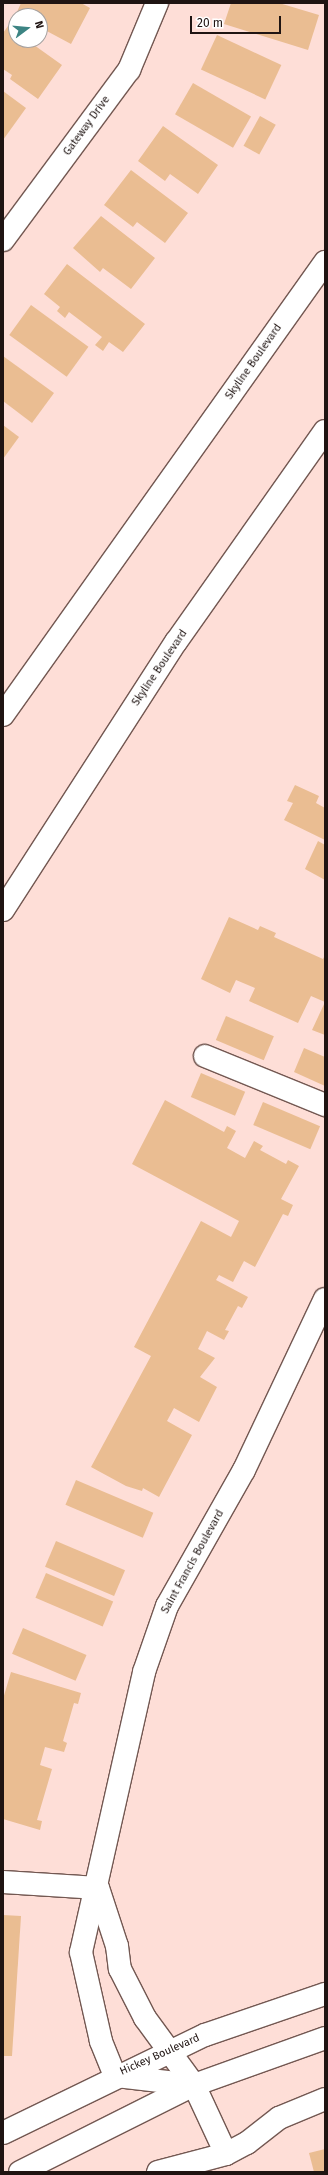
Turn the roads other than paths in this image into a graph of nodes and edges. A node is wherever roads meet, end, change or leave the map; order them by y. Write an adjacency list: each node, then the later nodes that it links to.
1 (157, 3): 2 (main road, Gateway Drive)
2 (3, 240)
3 (325, 262): 5 (main road, Skyline Boulevard)
4 (325, 431): 6 (main road, Skyline Boulevard)
5 (3, 715)
6 (3, 910)
7 (205, 1056): 8 (main road)
8 (325, 1105)
9 (325, 1300): 11 (main road, Saint Francis Boulevard)
10 (3, 1882): 11 (main road)
11 (98, 1888): 14 (main road); 15 (main road, Saint Francis Boulevard)
12 (325, 1994): 14 (main road, Hickey Boulevard)
13 (325, 2038): 16 (main road)
14 (170, 2050): 15 (main road, Hickey Boulevard); 16 (main road)
15 (115, 2076): 16 (main road); 18 (main road, Hickey Boulevard)
16 (194, 2085): 19 (main road); 20 (main road)
17 (325, 2099): 19 (main road)
18 (3, 2133)
19 (226, 2154): 21 (main road)
20 (20, 2172)
21 (158, 2172)

